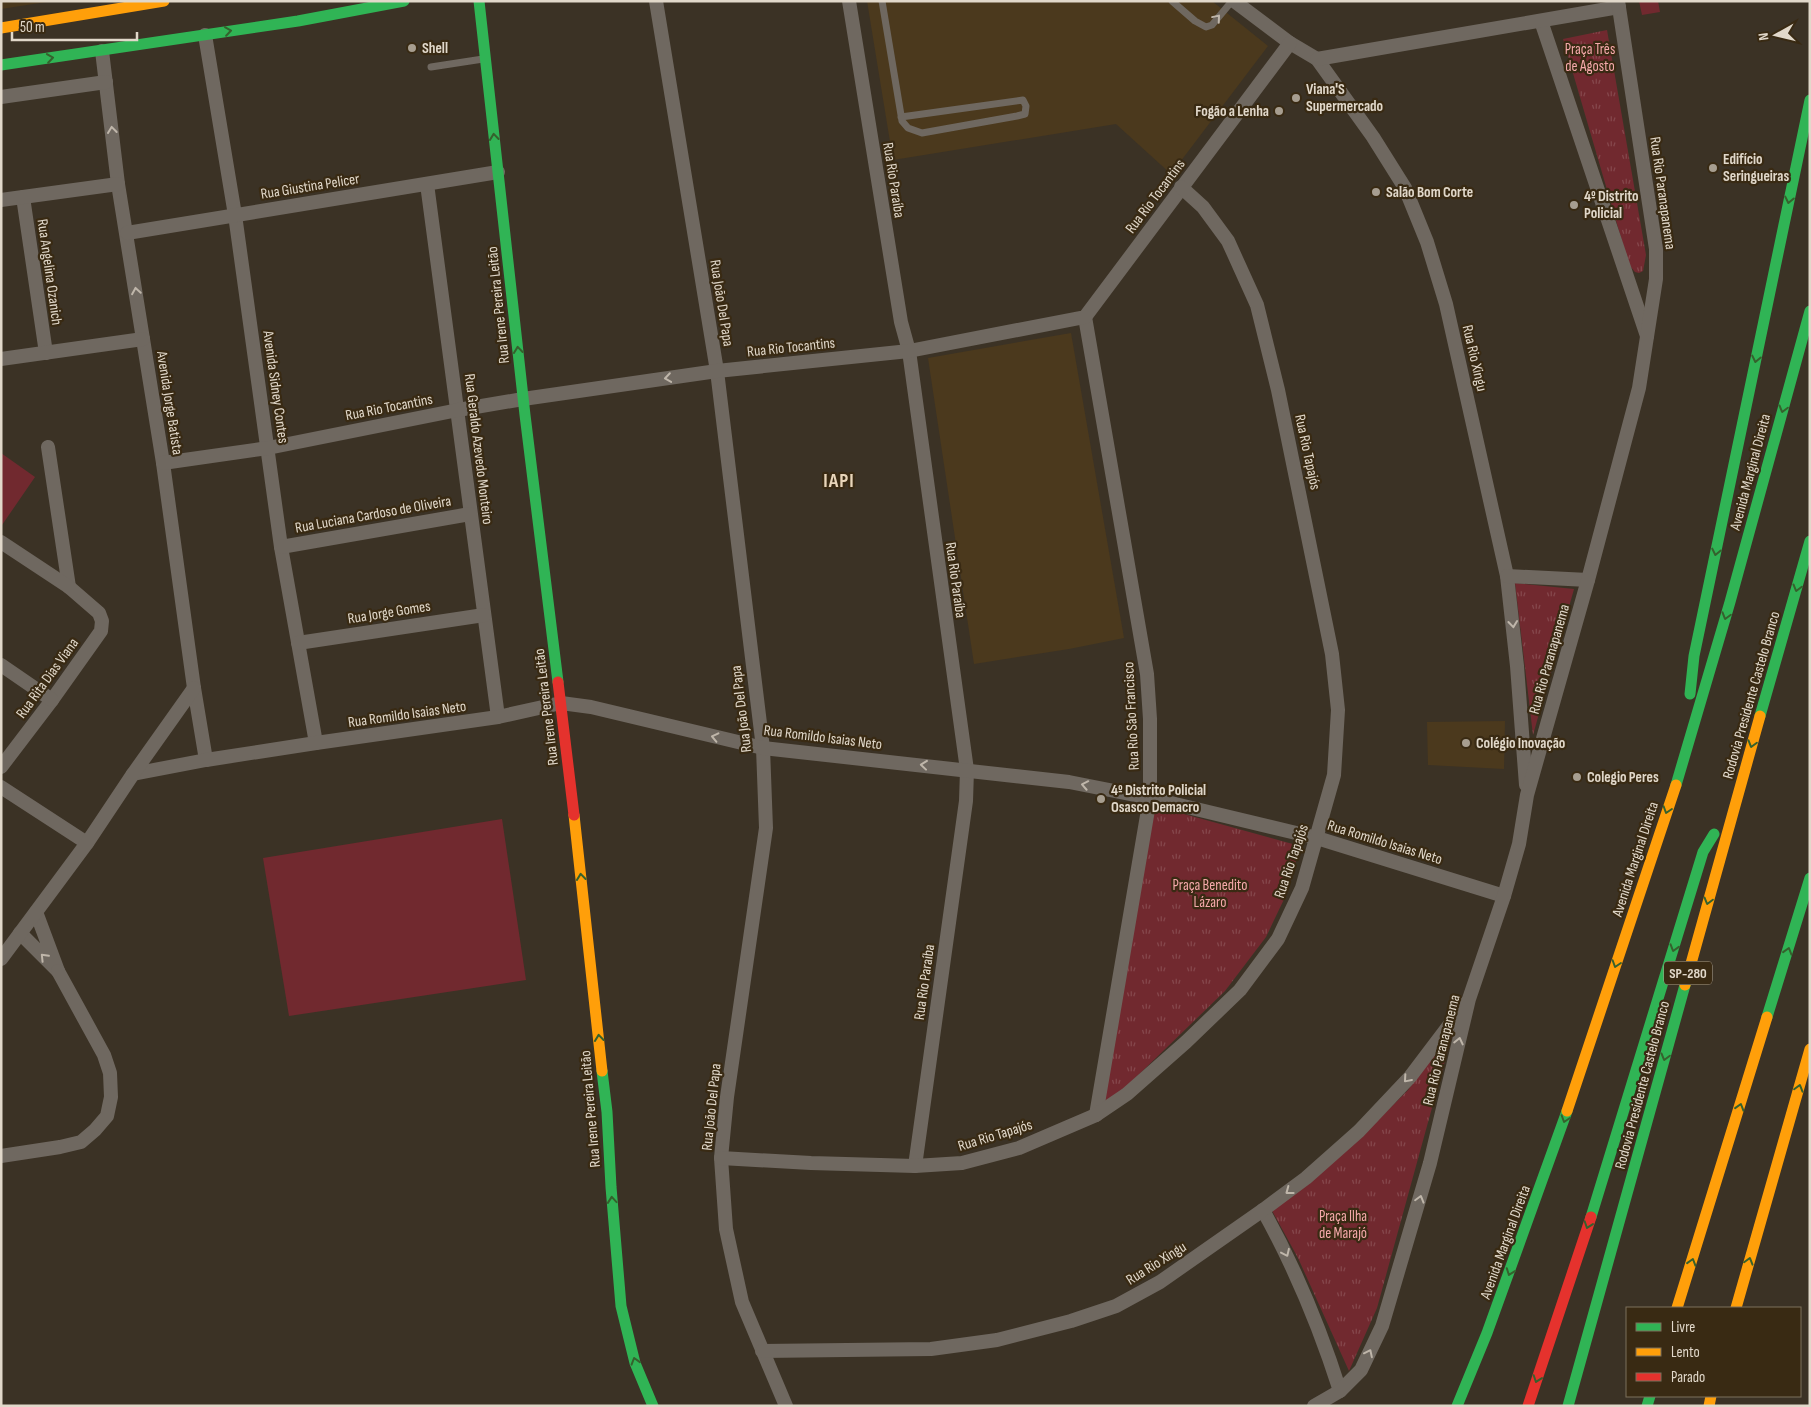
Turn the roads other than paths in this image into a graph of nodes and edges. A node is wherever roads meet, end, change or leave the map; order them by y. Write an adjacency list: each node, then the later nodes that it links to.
1 (164, 1): 11 (main road)
2 (404, 1): 12 (main road, one-way to 2)
3 (479, 1): 15 (main road, Rua Irene Pereira Leitão)
4 (656, 1): 38 (street, Rua João Del Papa)
5 (849, 1): 35 (street, Rua Rio Paraíba)
6 (882, 1): 22 (lane)
7 (1172, 1): 8 (lane, one-way to 8)
8 (1233, 1): 13 (street, Rua Rio Xingu)
9 (1618, 4): 10 (street); 34 (street, Rua Rio Paranapanema)
10 (1541, 21): 16 (street); 34 (street)
11 (1, 28)
12 (204, 35): 14 (main road); 29 (street, Avenida Sidney Contes)
13 (1290, 43): 16 (street, Rua Rio Xingu); 26 (street, Rua Rio Tocantins)
14 (102, 51): 17 (main road, one-way to 14); 19 (street, Avenida Jorge Batista)
15 (485, 59): 18 (lane); 23 (main road, Rua Irene Pereira Leitão, one-way to 15)
16 (1317, 59): 48 (street, Rua Rio Xingu)
17 (1, 65)
18 (432, 67)
19 (106, 82): 20 (street); 24 (street, Avenida Jorge Batista, one-way to 19)
20 (1, 97)
21 (1810, 100): 61 (main road, one-way to 61)
22 (901, 117): 22 (lane)
23 (498, 172): 25 (street, Rua Giustina Pelicer); 39 (main road, Rua Irene Pereira Leitão, one-way to 23)
24 (118, 184): 27 (street); 30 (street, Avenida Jorge Batista)
25 (427, 184): 29 (street, Rua Giustina Pelicer); 40 (street, Rua Geraldo Azevedo Monteiro)
26 (1181, 187): 32 (street, Rua Rio Tocantins); 69 (street, Rua Rio Tapajós)
27 (23, 197): 28 (street); 36 (street, Rua Angelina Ozanich)
28 (1, 200)
29 (235, 214): 30 (street, Rua Giustina Pelicer); 42 (street, Avenida Sidney Contes)
30 (127, 232): 33 (street, Avenida Jorge Batista, one-way to 30)
31 (1810, 311): 61 (main road, Avenida Marginal Direita, one-way to 61)
32 (1085, 317): 35 (street, Rua Rio Tocantins); 68 (street, Rua Rio São Francisco)
33 (143, 339): 36 (street); 43 (street, Avenida Jorge Batista)
34 (1648, 339): 49 (street, Rua Rio Paranapanema)
35 (909, 350): 38 (street, Rua Rio Tocantins); 63 (street, Rua Rio Paraíba)
36 (46, 353): 37 (street)
37 (1, 359)
38 (717, 371): 39 (street, Rua Rio Tocantins, one-way to 39); 59 (street, Rua João Del Papa)
39 (523, 399): 40 (street, Rua Rio Tocantins); 56 (main road, Rua Irene Pereira Leitão)
40 (458, 410): 42 (street, Rua Rio Tocantins); 44 (street, Rua Geraldo Azevedo Monteiro)
41 (48, 447): 50 (street)
42 (268, 448): 43 (street, Rua Rio Tocantins); 47 (street, Avenida Sidney Contes)
43 (163, 463): 54 (street, Avenida Jorge Batista)
44 (470, 514): 47 (street, Rua Luciana Cardoso de Oliveira); 51 (street, Rua Geraldo Azevedo Monteiro)
45 (1810, 541): 66 (main road, Rodovia Presidente Castelo Branco / SP-280, one-way to 66)
46 (1, 542): 50 (street)
47 (281, 547): 52 (street, Avenida Sidney Contes)
48 (1507, 576): 49 (street); 67 (street, Rua Rio Xingu, one-way to 67)
49 (1588, 580): 67 (street, Rua Rio Paranapanema)
50 (69, 587): 55 (street, Rua Rita Dias Viana)
51 (484, 614): 52 (street, Rua Jorge Gomes); 57 (street, Rua Geraldo Azevedo Monteiro)
52 (298, 643): 58 (street, Avenida Sidney Contes)
53 (1, 665): 55 (street)
54 (194, 688): 60 (street, Avenida Jorge Batista); 64 (street)
55 (52, 700): 62 (street, Rua Rita Dias Viana)
56 (561, 703): 57 (street, Rua Romildo Isaias Neto); 59 (street, Rua Romildo Isaias Neto, one-way to 56); 88 (main road, Rua Irene Pereira Leitão, one-way to 56)
57 (498, 718): 58 (street, Rua Romildo Isaias Neto)
58 (316, 743): 60 (street, Rua Romildo Isaias Neto)
59 (762, 748): 63 (street, Rua Romildo Isaias Neto, one-way to 59); 81 (street, Rua João Del Papa)
60 (206, 760): 64 (street, Rua Romildo Isaias Neto)
61 (1683, 764): 91 (main road, Avenida Marginal Direita, one-way to 91)
62 (1, 767)
63 (967, 770): 68 (street, Rua Romildo Isaias Neto, one-way to 63); 82 (street, Rua Rio Paraíba)
64 (133, 774): 70 (street)
65 (1, 787): 70 (street)
66 (1739, 790): 92 (main road, one-way to 92); 93 (main road, Rodovia Presidente Castelo Branco / SP-280, one-way to 93)
67 (1527, 795): 72 (street, Rua Rio Paranapanema)
68 (1150, 798): 69 (street, Rua Romildo Isaias Neto); 79 (street, Rua Rio São Francisco)
69 (1317, 838): 72 (street, Rua Romildo Isaias Neto); 79 (street, Rua Rio Tapajós)
70 (87, 843): 73 (street)
71 (1810, 878): 84 (main road, one-way to 71)
72 (1504, 896): 77 (street, Rua Rio Paranapanema)
73 (36, 912): 74 (street); 76 (street)
74 (20, 933): 75 (street); 76 (street, one-way to 74)
75 (1, 959)
76 (58, 971): 80 (street)
77 (1469, 999): 83 (street, Rua Rio Xingu, one-way to 83); 87 (street, Rua Rio Paranapanema, one-way to 77)
78 (1810, 1049): 85 (main road, one-way to 78)
79 (1096, 1115): 82 (street, Rua Rio Tapajós)
80 (1, 1156)
81 (721, 1158): 82 (street, Rua Rio Tapajós); 86 (street, Rua João Del Papa)
82 (914, 1166)
83 (1263, 1210): 86 (street, Rua Rio Xingu); 87 (street, one-way to 87)
84 (1678, 1307)
85 (1736, 1307)
86 (762, 1351): 89 (street, Rua João Del Papa)
87 (1340, 1391): 90 (street, Rua Rio Paranapanema)
88 (653, 1406)
89 (786, 1406)
90 (1314, 1406)
91 (1457, 1406)
92 (1528, 1406)
93 (1568, 1406)

